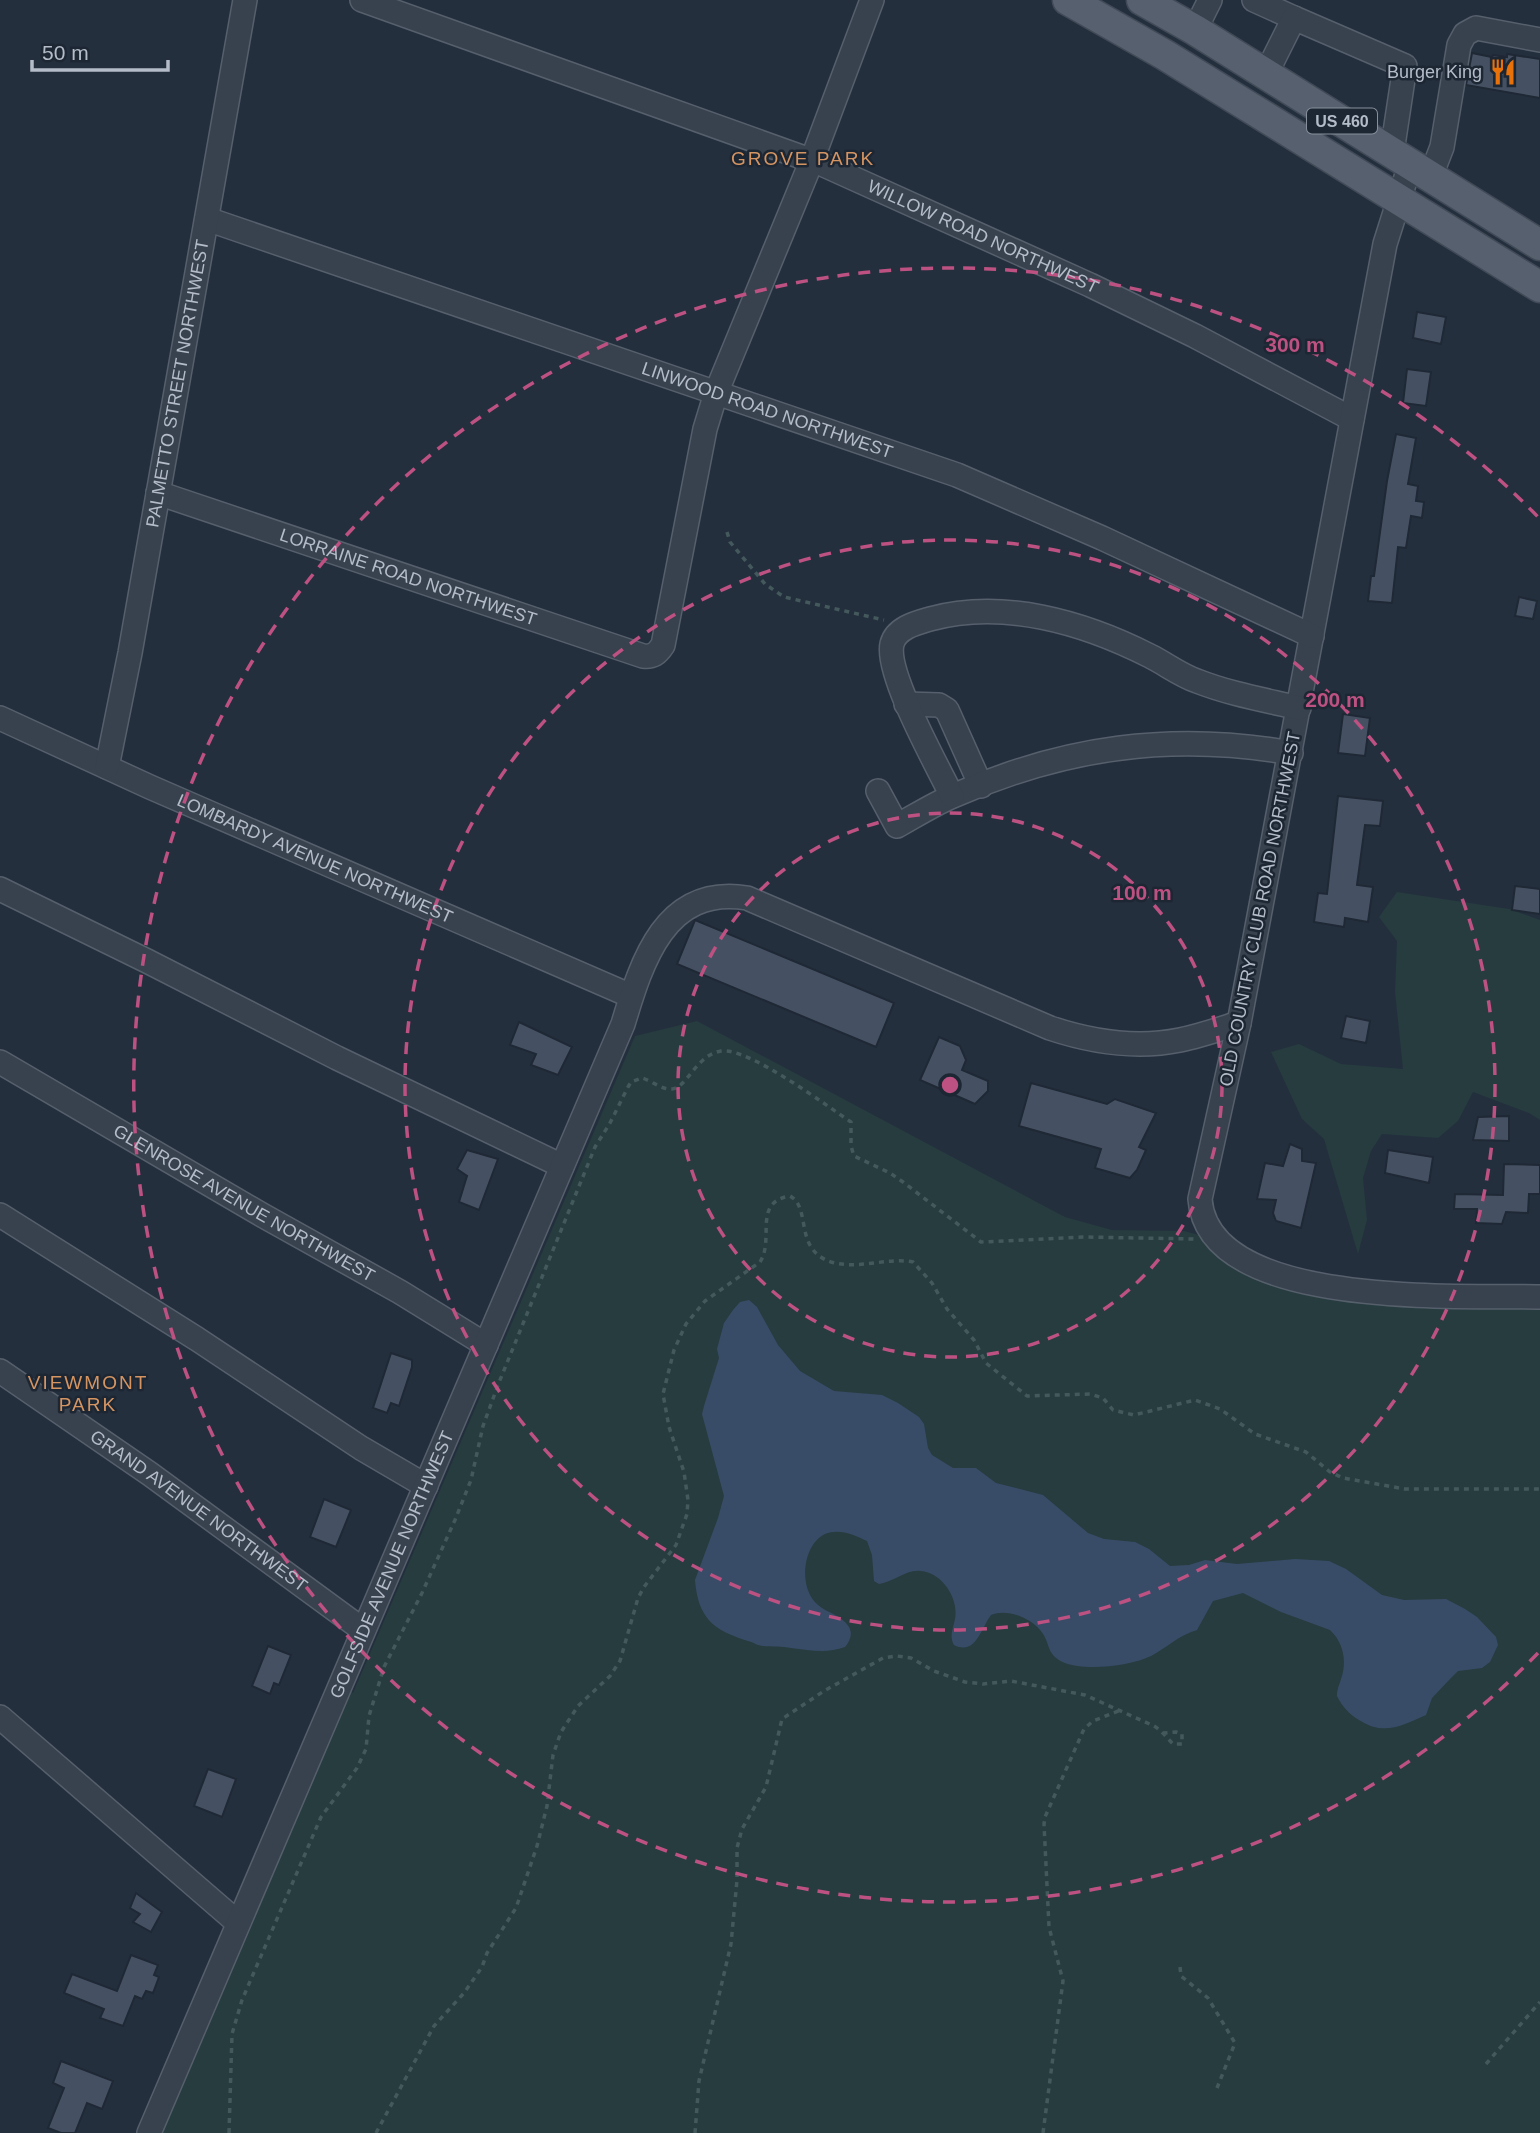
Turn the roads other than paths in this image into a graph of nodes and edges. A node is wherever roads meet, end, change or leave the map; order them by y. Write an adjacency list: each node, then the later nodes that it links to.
1 (244, 0): 17 (street, PALMETTO STREET NORTHWEST)
2 (362, 0): 14 (street, WILLOW ROAD NORTHWEST)
3 (872, 0): 14 (street)
4 (1068, 0): 16 (main road, US 460)
5 (1142, 0): 9 (main road, US 460)
6 (1210, 0): 9 (street)
7 (1254, 0): 8 (street)
8 (1294, 18): 12 (street); 15 (street)
9 (1195, 30): 12 (main road, US 460)
10 (1540, 40): 13 (street)
11 (1540, 53): 13 (street)
12 (1266, 74): 15 (main road, US 460)
13 (1450, 101): 15 (street)
14 (811, 160): 20 (street); 21 (street, WILLOW ROAD NORTHWEST)
15 (1411, 165): 16 (street, OLD COUNTRY CLUB ROAD NORTHWEST); 18 (main road, US 460)
16 (1398, 199): 19 (main road, US 460); 21 (street, OLD COUNTRY CLUB ROAD NORTHWEST)
17 (207, 219): 20 (street, LINWOOD ROAD NORTHWEST); 22 (street, PALMETTO STREET NORTHWEST)
18 (1540, 245)
19 (1540, 287)
20 (716, 393): 22 (street, LORRAINE ROAD NORTHWEST); 23 (street, LINWOOD ROAD NORTHWEST)
21 (1352, 419): 23 (street, OLD COUNTRY CLUB ROAD NORTHWEST)
22 (158, 493): 28 (street, PALMETTO STREET NORTHWEST)
23 (1312, 636): 25 (street, OLD COUNTRY CLUB ROAD NORTHWEST)
24 (906, 704): 25 (street); 29 (street); 31 (street)
25 (1300, 708): 27 (street, OLD COUNTRY CLUB ROAD NORTHWEST)
26 (0, 718): 28 (street, LOMBARDY AVENUE NORTHWEST)
27 (1291, 753): 29 (street); 34 (street, OLD COUNTRY CLUB ROAD NORTHWEST)
28 (107, 767): 33 (street, LOMBARDY AVENUE NORTHWEST)
29 (981, 786): 31 (street)
30 (878, 791): 31 (street)
31 (952, 796)
32 (0, 889): 36 (street)
33 (631, 996): 34 (street, GOLFSIDE AVENUE NORTHWEST); 36 (street, GOLFSIDE AVENUE NORTHWEST)
34 (1239, 1023): 38 (street, OLD COUNTRY CLUB ROAD NORTHWEST)
35 (0, 1062): 39 (street, GLENROSE AVENUE NORTHWEST)
36 (562, 1166): 39 (street, GOLFSIDE AVENUE NORTHWEST)
37 (0, 1215): 41 (street)
38 (1540, 1297)
39 (486, 1345): 41 (street, GOLFSIDE AVENUE NORTHWEST)
40 (0, 1371): 42 (street, GRAND AVENUE NORTHWEST)
41 (426, 1486): 42 (street, GOLFSIDE AVENUE NORTHWEST)
42 (363, 1630): 44 (street, GOLFSIDE AVENUE NORTHWEST)
43 (0, 1717): 44 (street)
44 (238, 1923): 45 (street, GOLFSIDE AVENUE NORTHWEST)
45 (149, 2133)

